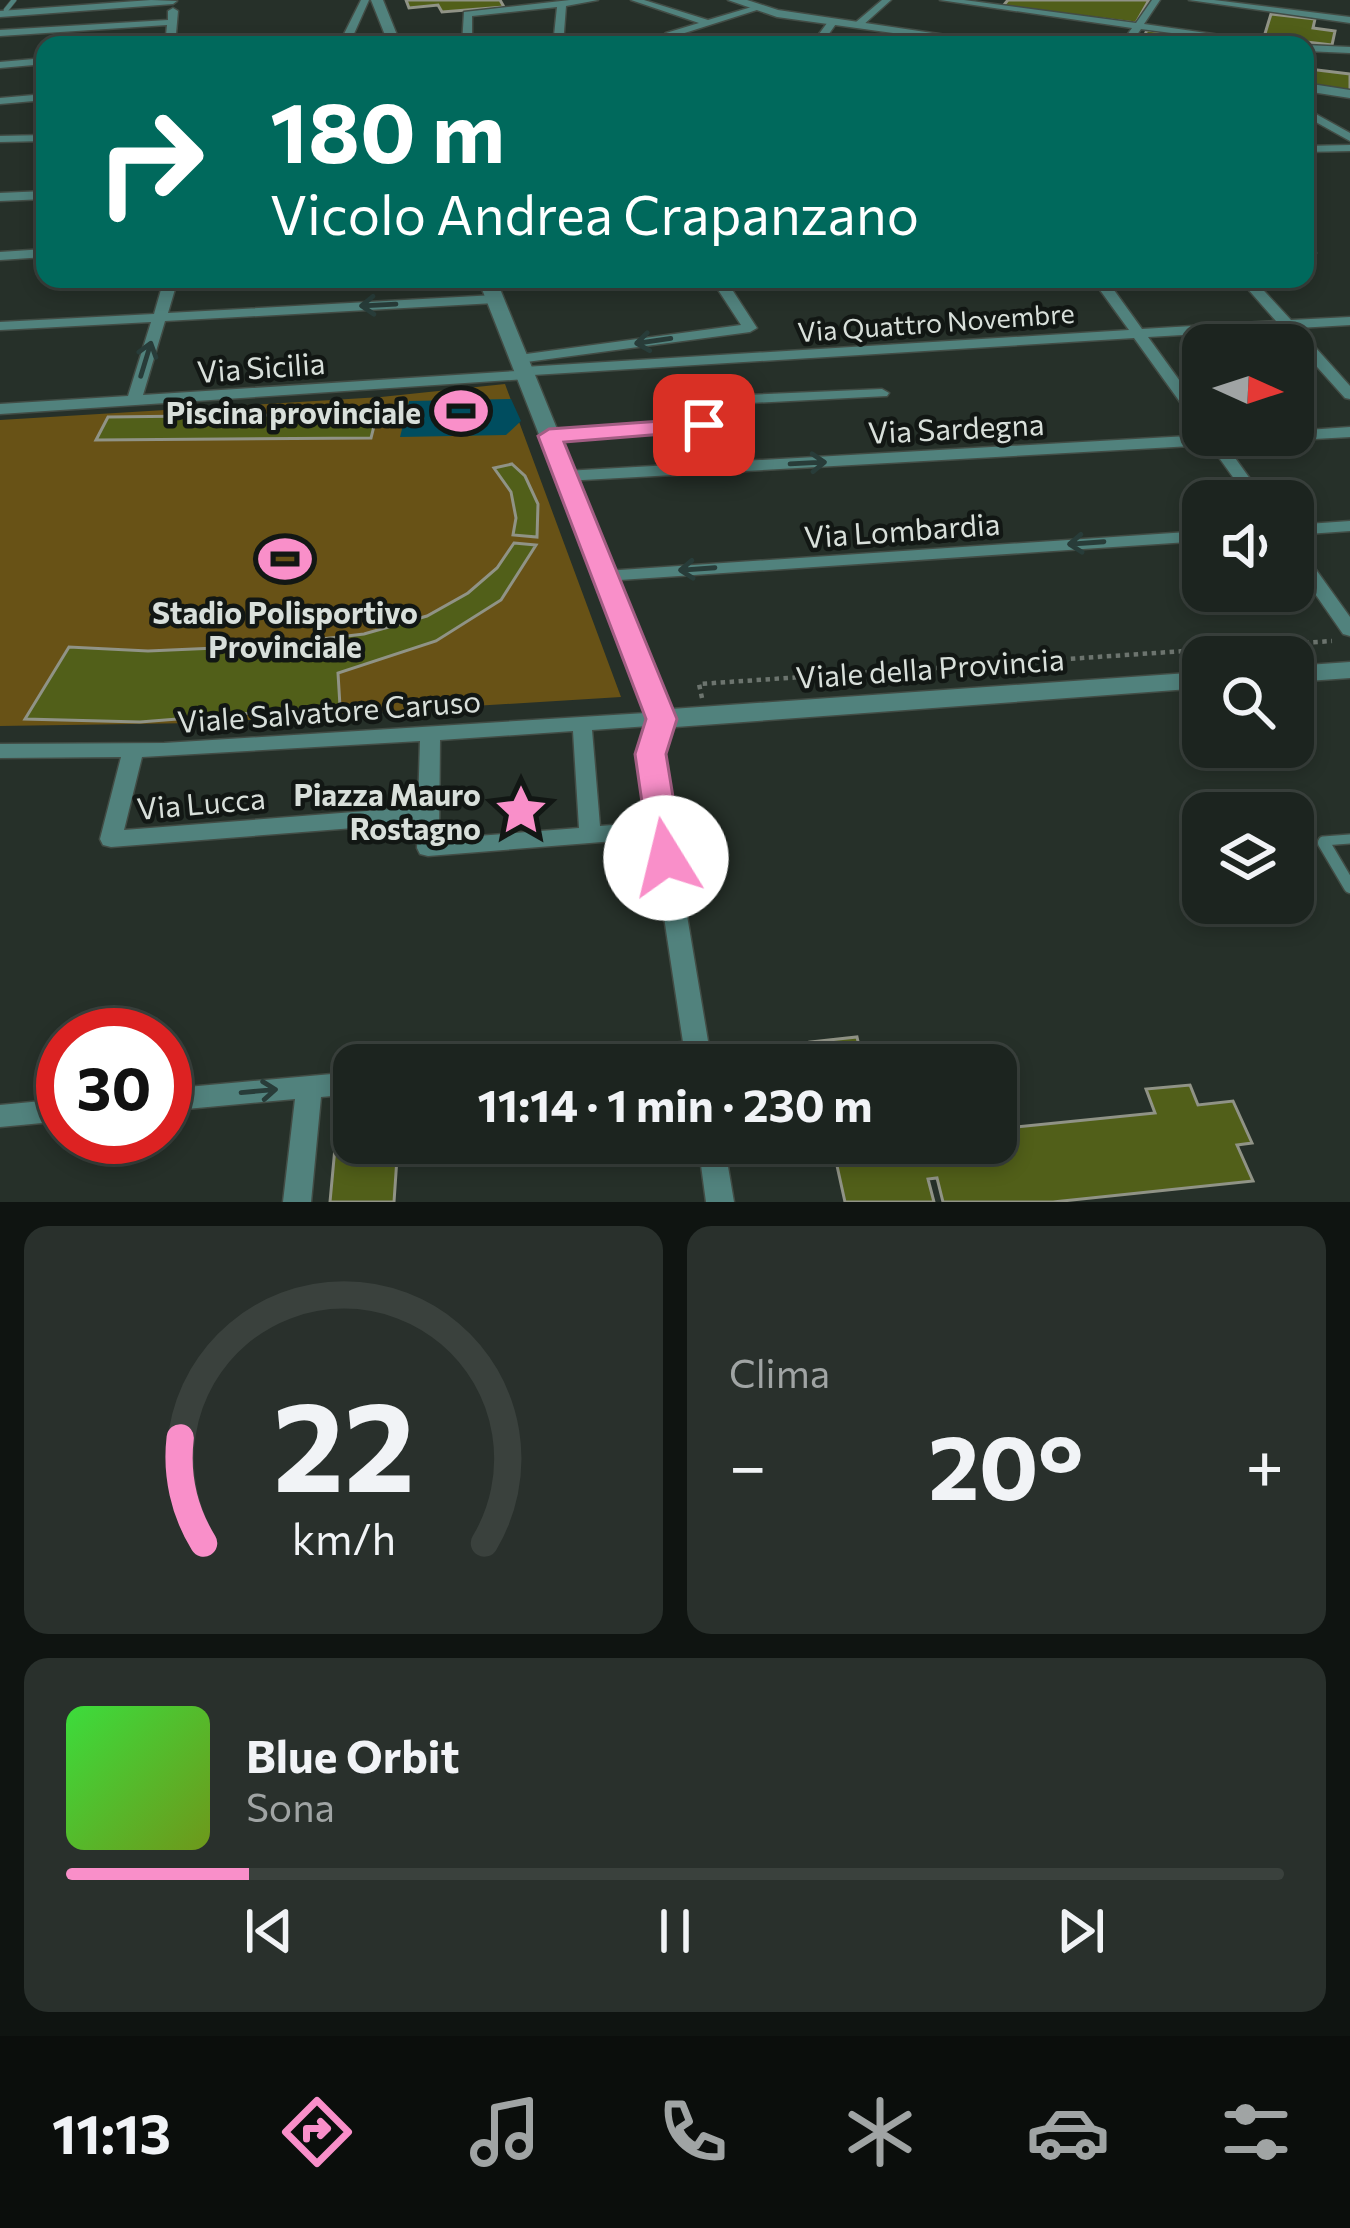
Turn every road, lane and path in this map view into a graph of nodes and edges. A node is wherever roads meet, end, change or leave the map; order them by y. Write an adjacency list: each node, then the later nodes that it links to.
1 (365, 0): 24 (street)
2 (377, 0): 25 (street)
3 (594, 0): 11 (street)
4 (635, 0): 19 (street)
5 (734, 0): 15 (street)
6 (887, 0): 20 (street)
7 (944, 0): 12 (street)
8 (1156, 0): 21 (street)
9 (1193, 0): 13 (street)
10 (173, 1): 14 (street); 18 (street)
11 (560, 3): 26 (street); 27 (street)
12 (991, 3): 21 (street)
13 (1266, 4): 16 (street); 33 (street)
14 (6, 7)
15 (755, 8): 17 (street); 19 (street)
16 (1350, 20)
17 (833, 21): 20 (street); 29 (street)
18 (172, 22): 22 (street); 23 (street)
19 (708, 23): 28 (street)
20 (859, 24): 30 (street)
21 (1138, 26): 31 (street); 32 (street)
22 (0, 33)
23 (171, 36)
24 (348, 36)
25 (391, 36)
26 (467, 36)
27 (558, 36)
28 (668, 36)
29 (822, 36)
30 (944, 36)
31 (1131, 36)
32 (1206, 36)
33 (1249, 36)
34 (1314, 48): 35 (street)
35 (1350, 50)
36 (36, 62): 37 (street)
37 (0, 64)
38 (1314, 88): 39 (street)
39 (1350, 94)
40 (36, 98): 41 (street)
41 (0, 101)
42 (1314, 116): 44 (street)
43 (36, 138): 45 (street)
44 (1350, 138)
45 (0, 139)
46 (1350, 148): 47 (street)
47 (1314, 149)
48 (36, 197): 49 (street)
49 (2, 200)
50 (36, 254): 51 (street)
51 (0, 256)
52 (168, 288): 57 (street)
53 (728, 288): 65 (street, one-way to 65)
54 (1105, 288): 63 (street)
55 (1254, 288): 59 (street)
56 (491, 289): 57 (street, one-way to 57); 65 (street)
57 (159, 317): 61 (street); 69 (street, one-way to 57)
58 (1350, 321): 60 (street, Via Quattro Novembre)
59 (1286, 324)
60 (1303, 324)
61 (0, 326)
62 (1182, 331): 63 (street, Via Quattro Novembre)
63 (1138, 334): 65 (street, Via Quattro Novembre); 67 (street)
64 (1314, 355): 68 (street)
65 (523, 368): 69 (street, Via Sicilia); 73 (street)
66 (882, 393): 73 (street)
67 (1182, 395)
68 (1350, 395)
69 (134, 401): 70 (street, Via Sicilia)
70 (0, 410)
71 (1350, 433): 72 (street, Via Sardegna)
72 (1314, 434)
73 (549, 436): 75 (street)
74 (1182, 440): 75 (street, Via Sardegna, one-way to 74)
75 (565, 476): 79 (street)
76 (1350, 526): 77 (street)
77 (1314, 529)
78 (1182, 537): 79 (street, Via Lombardia, one-way to 79)
79 (605, 575): 87 (street)
80 (1314, 579): 81 (street)
81 (1350, 630)
82 (1350, 640): 86 (path)
83 (1350, 670): 84 (street)
84 (1314, 673)
85 (1182, 682): 86 (street, Viale della Provincia)
86 (705, 716): 87 (street, Viale della Provincia)
87 (662, 719): 88 (street, Viale Salvatore Caruso); 93 (street)
88 (582, 724): 89 (street, Viale Salvatore Caruso); 94 (street)
89 (430, 734): 90 (street, Viale Salvatore Caruso); 92 (street)
90 (133, 751): 91 (street, Viale Salvatore Caruso); 92 (street, Via Lucca)
91 (0, 752)
92 (428, 814): 94 (street)
93 (662, 829): 94 (street); 97 (street)
94 (590, 835)
95 (1350, 839): 96 (lane)
96 (1350, 887)
97 (696, 1044)
98 (333, 1085): 99 (street)
99 (309, 1087): 100 (street, one-way to 99); 104 (street)
100 (192, 1098)
101 (36, 1113): 102 (street)
102 (0, 1116)
103 (714, 1164): 105 (street)
104 (297, 1202)
105 (720, 1202)

